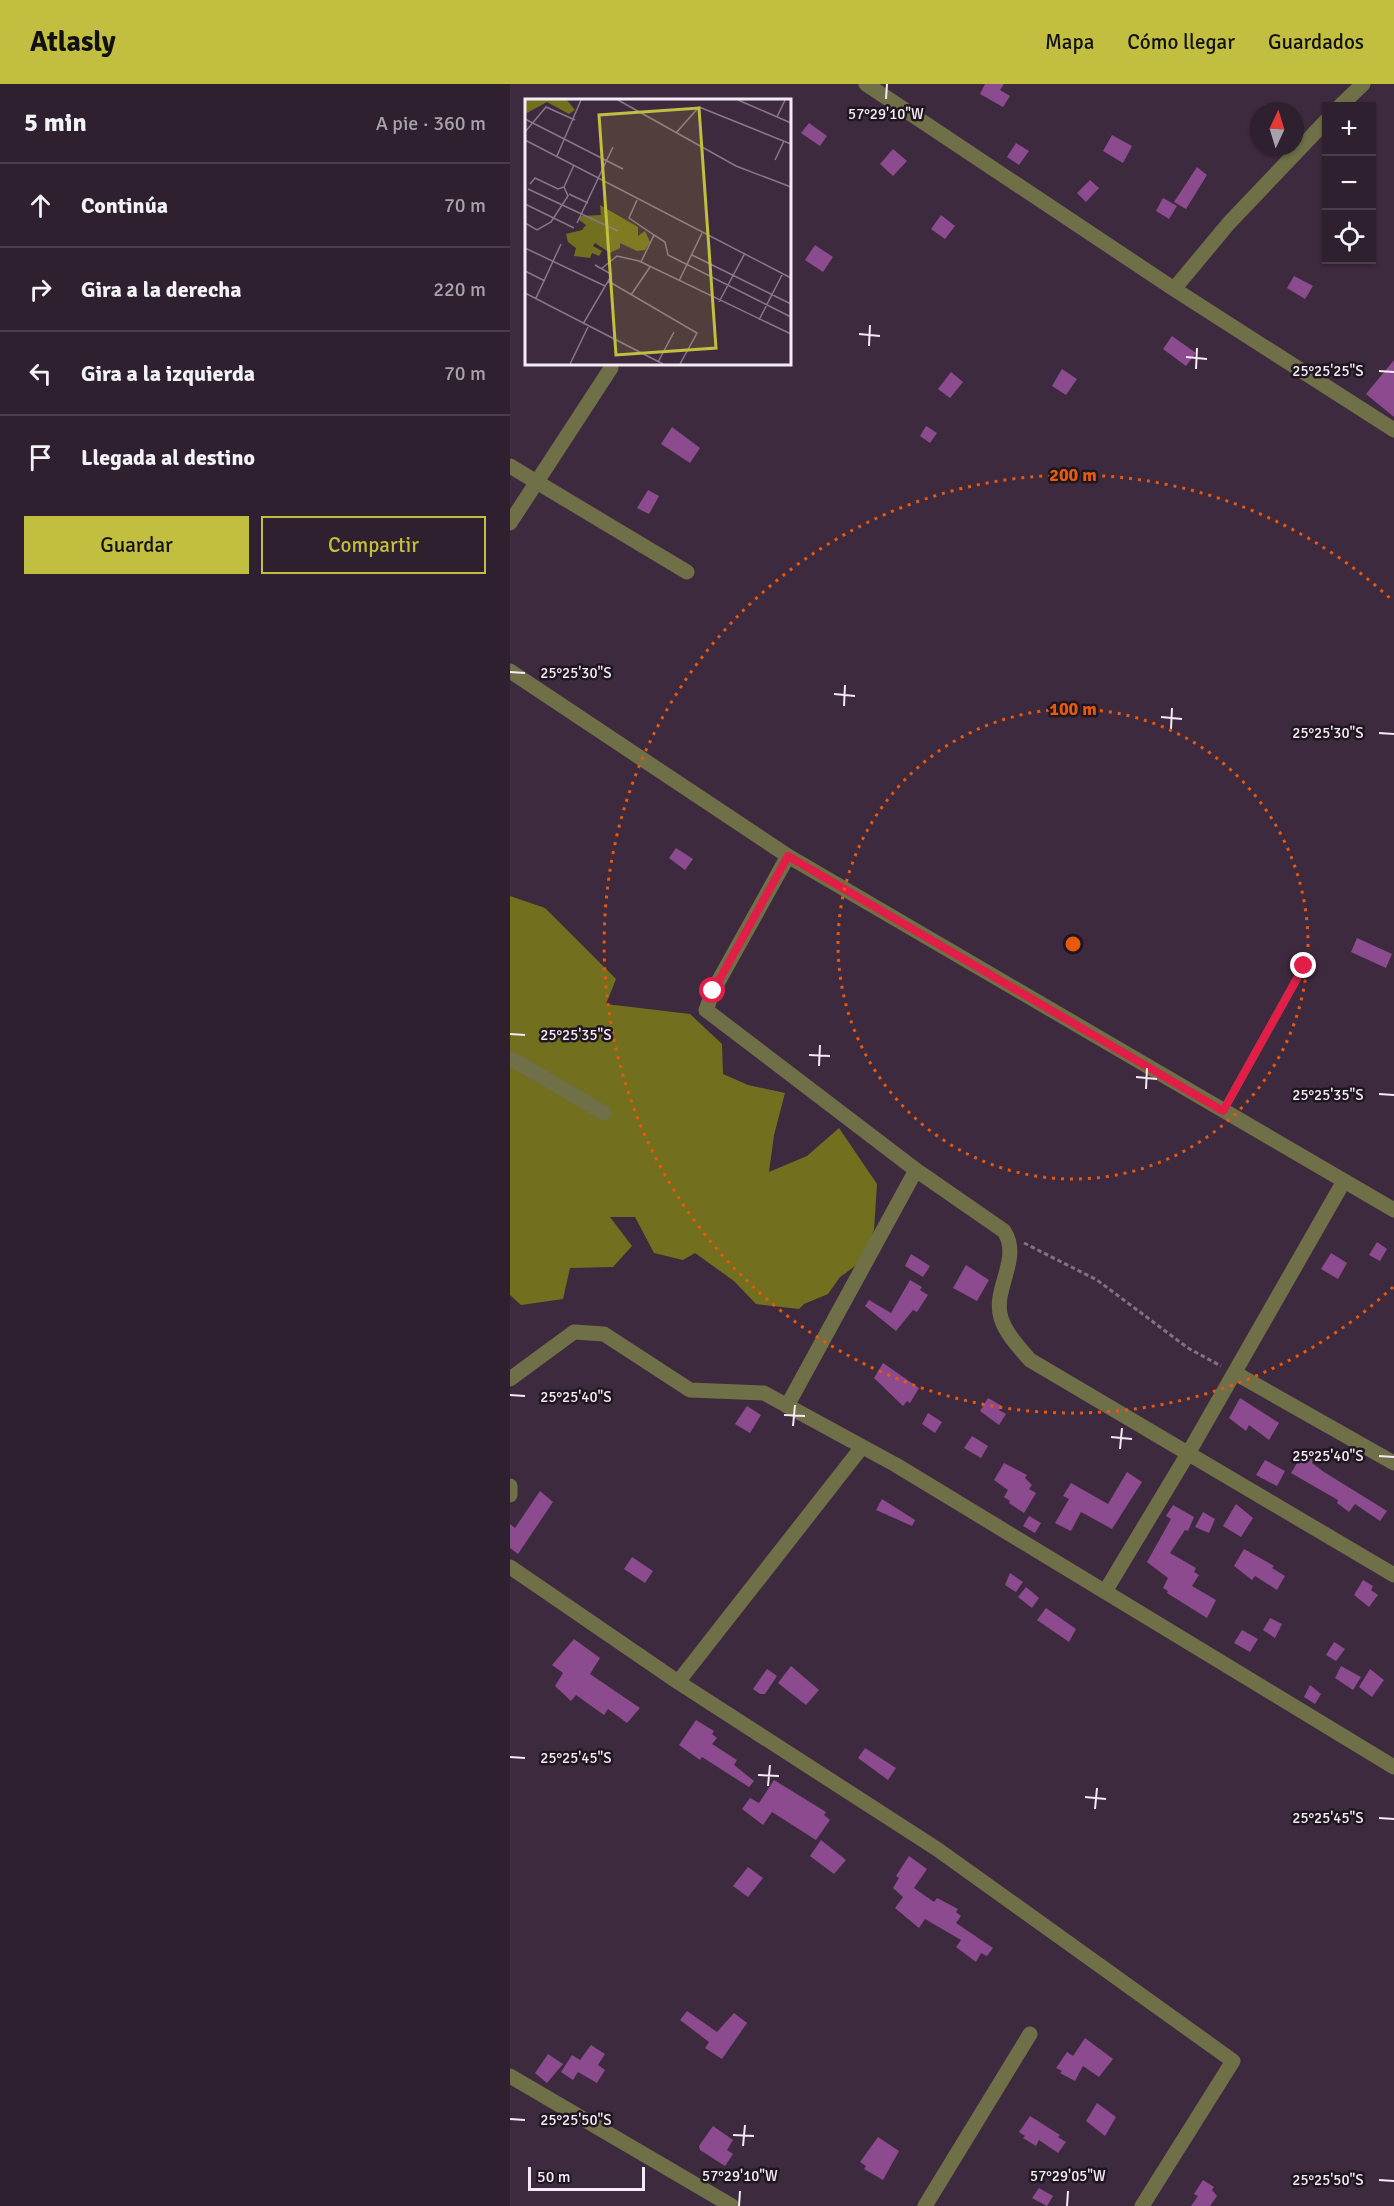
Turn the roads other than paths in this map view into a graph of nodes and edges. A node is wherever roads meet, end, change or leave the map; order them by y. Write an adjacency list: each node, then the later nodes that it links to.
1 (866, 84): 5 (street)
2 (1363, 84): 3 (street)
3 (1344, 102)
4 (1322, 125): 5 (street)
5 (1174, 289): 7 (street)
6 (611, 368): 9 (street)
7 (1394, 430)
8 (510, 466): 9 (street)
9 (534, 481): 10 (street); 11 (street)
10 (510, 523)
11 (687, 572)
12 (510, 671): 13 (street)
13 (788, 856): 16 (street); 18 (street)
14 (1304, 966): 16 (lane)
15 (510, 1058): 17 (street)
16 (1223, 1111): 19 (street)
17 (604, 1113)
18 (916, 1170): 23 (street); 25 (street)
19 (1344, 1181): 20 (street); 21 (street)
20 (1394, 1210)
21 (1235, 1373): 25 (street); 26 (street)
22 (510, 1378): 23 (street)
23 (787, 1406): 24 (street)
24 (862, 1447): 31 (street); 32 (street)
25 (1189, 1452): 30 (street); 31 (street)
26 (1394, 1463)
27 (510, 1486): 28 (street)
28 (510, 1495)
29 (510, 1567): 32 (street)
30 (1394, 1575)
31 (1106, 1590): 33 (street)
32 (678, 1682): 38 (street)
33 (1394, 1767)
34 (1030, 2034): 37 (street)
35 (510, 2076): 36 (street)
36 (732, 2206)
37 (925, 2206)
38 (1142, 2206)

